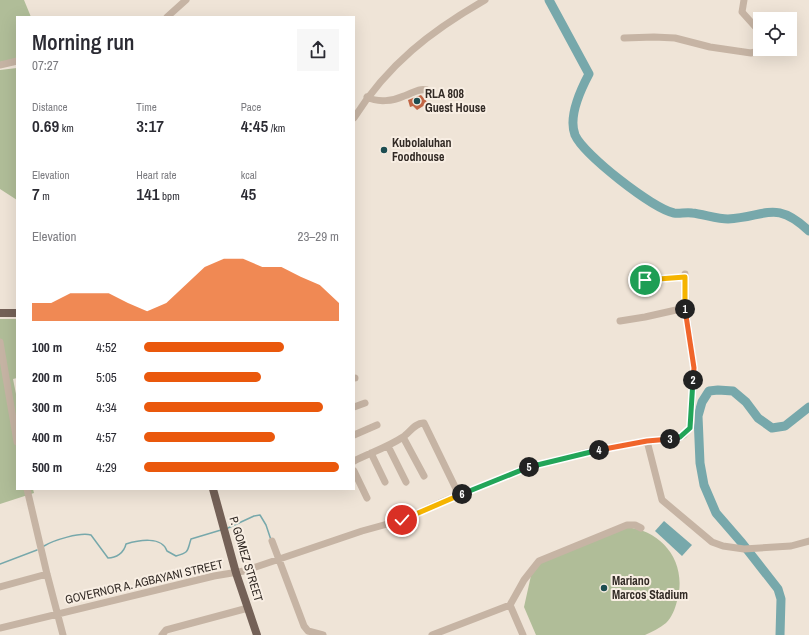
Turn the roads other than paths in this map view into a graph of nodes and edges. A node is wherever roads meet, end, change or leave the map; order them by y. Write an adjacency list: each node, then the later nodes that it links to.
1 (186, 0): 5 (street)
2 (485, 0): 4 (street)
3 (744, 0): 6 (street)
4 (472, 4): 12 (street)
5 (168, 16)
6 (753, 24)
7 (624, 38): 8 (street)
8 (753, 52)
9 (16, 61): 10 (street)
10 (0, 65)
11 (428, 90): 12 (street)
12 (368, 98): 13 (street)
13 (355, 117)
14 (645, 280): 15 (street, GOVERNOR A. AGBAYANI STREET)
15 (685, 308): 18 (street); 26 (street, GOVERNOR A. AGBAYANI STREET)
16 (0, 313): 17 (main road)
17 (16, 313)
18 (620, 321)
19 (0, 342): 24 (street)
20 (365, 402): 21 (street)
21 (355, 407)
22 (377, 425): 23 (street)
23 (355, 435)
24 (16, 436)
25 (403, 437): 27 (street); 31 (street); 36 (street)
26 (647, 441): 36 (street, GOVERNOR A. AGBAYANI STREET); 40 (street)
27 (388, 446): 28 (street); 33 (street)
28 (371, 453): 29 (street); 32 (street)
29 (355, 461)
30 (355, 473): 37 (street)
31 (424, 476)
32 (385, 482)
33 (406, 482)
34 (27, 490): 43 (street)
35 (213, 490): 42 (main road, P. GOMEZ STREET)
36 (459, 495): 41 (street, GOVERNOR A. AGBAYANI STREET)
37 (367, 498)
38 (641, 528): 45 (street)
39 (272, 541): 41 (street)
40 (809, 541)
41 (279, 560): 42 (street, GOVERNOR A. AGBAYANI STREET); 52 (street)
42 (236, 573): 46 (main road, P. GOMEZ STREET); 47 (street, GOVERNOR A. AGBAYANI STREET)
43 (46, 574): 44 (street); 47 (street)
44 (0, 587)
45 (510, 605): 53 (street); 54 (street)
46 (248, 608): 49 (street); 51 (main road, P. GOMEZ STREET)
47 (57, 614): 48 (street, GOVERNOR A. AGBAYANI STREET); 50 (street)
48 (0, 628)
49 (164, 632)
50 (63, 635)
51 (257, 635)
52 (323, 635)
53 (432, 635)
54 (523, 635)

